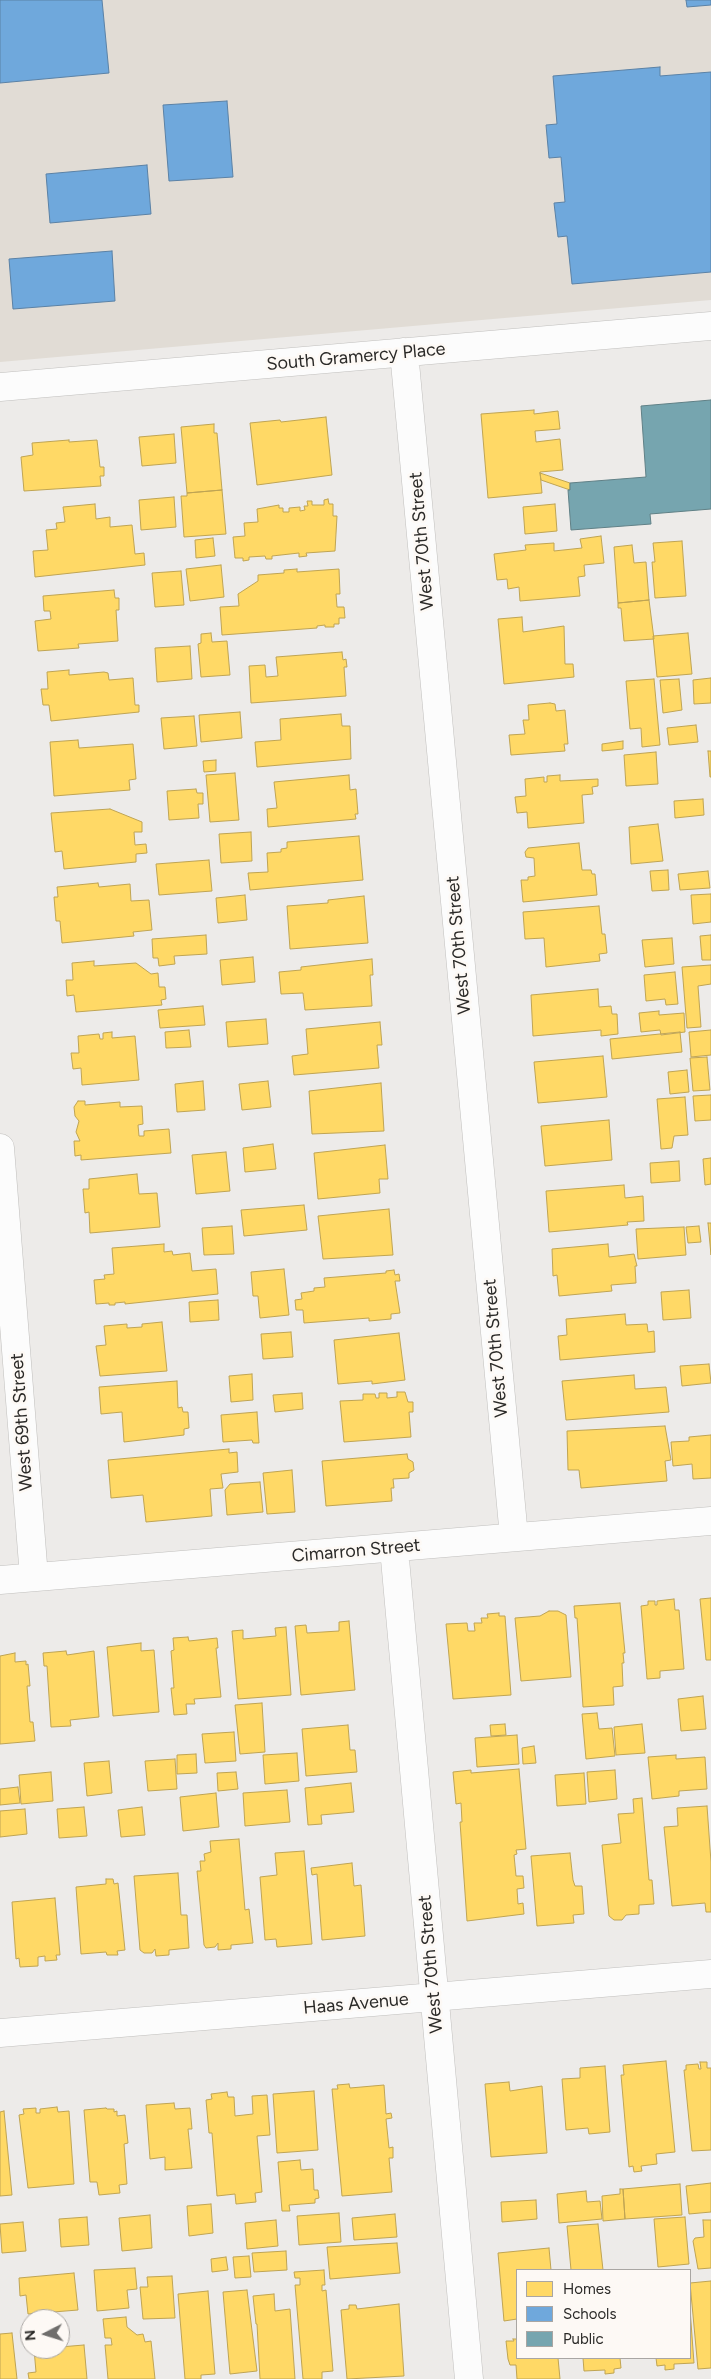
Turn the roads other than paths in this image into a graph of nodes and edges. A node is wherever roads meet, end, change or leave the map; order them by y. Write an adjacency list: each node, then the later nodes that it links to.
1 (711, 326): 2 (street, South Gramercy Place)
2 (404, 352): 3 (street, South Gramercy Place); 6 (street, West 70th Street)
3 (0, 387)
4 (0, 1148): 8 (street, West 69th Street)
5 (711, 1521): 6 (street, Cimarron Street)
6 (514, 1537): 7 (street, Cimarron Street)
7 (394, 1548): 8 (street, Cimarron Street); 11 (street, West 70th Street)
8 (34, 1577): 9 (street, Cimarron Street)
9 (0, 1580)
10 (711, 1974): 11 (street, Haas Avenue)
11 (434, 1997): 12 (street, Haas Avenue); 13 (street, West 70th Street)
12 (0, 2033)
13 (469, 2379)

